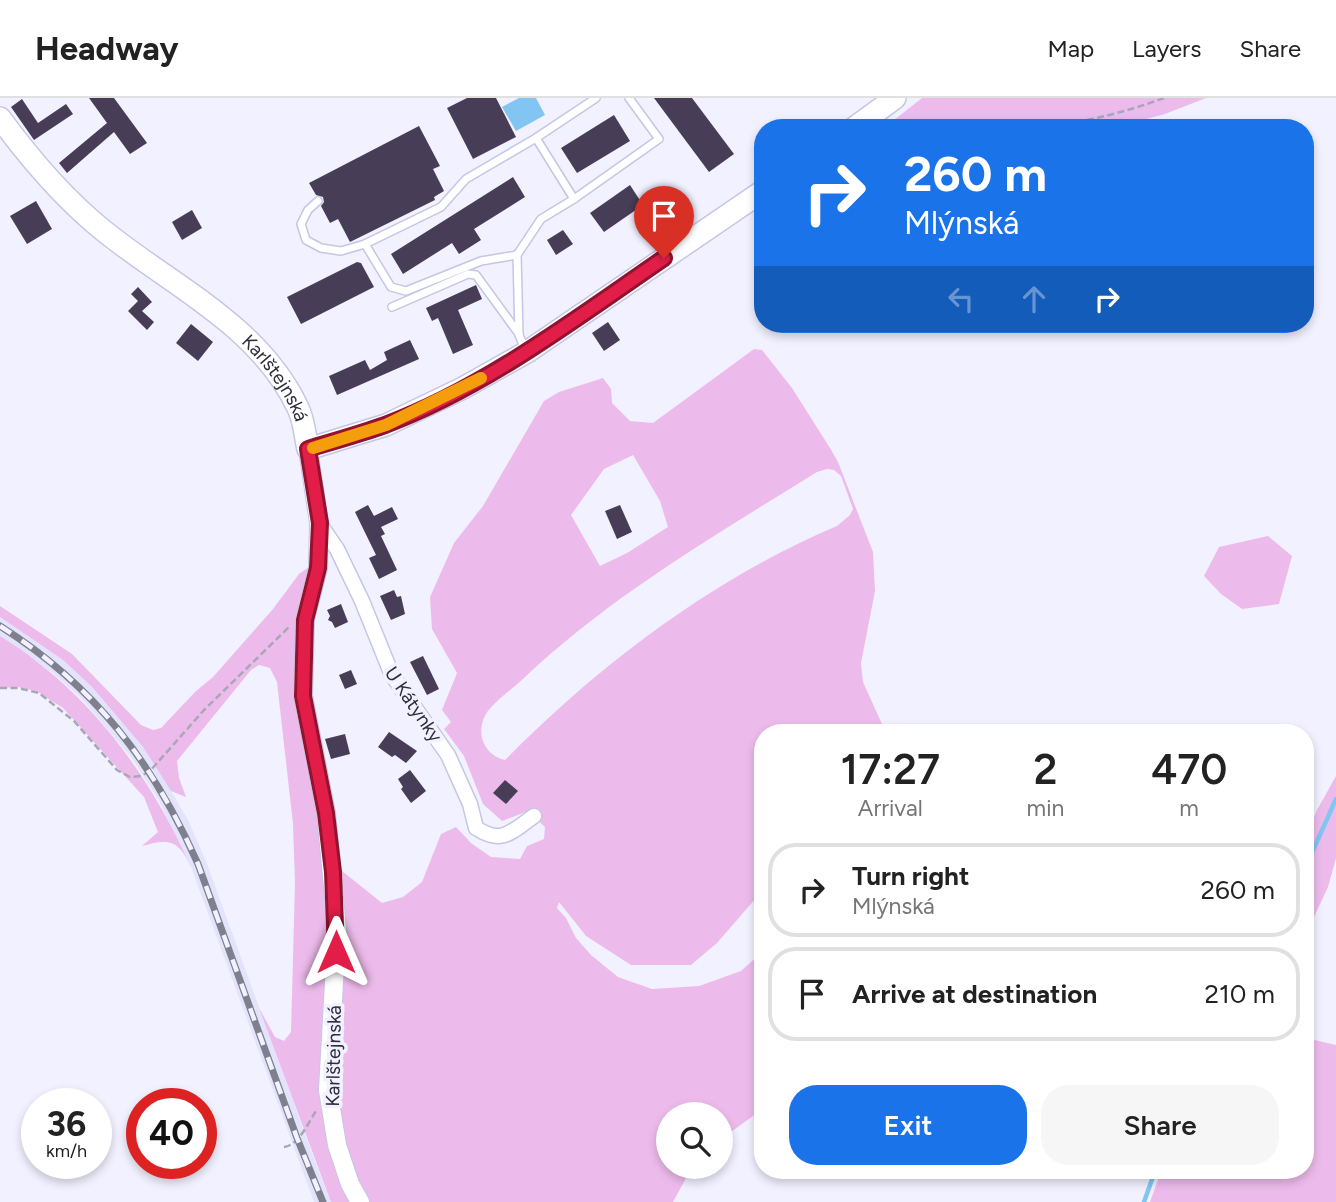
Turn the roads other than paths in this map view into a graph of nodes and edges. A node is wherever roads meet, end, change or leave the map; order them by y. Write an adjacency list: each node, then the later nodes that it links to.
1 (596, 98): 6 (lane)
2 (629, 98): 8 (lane)
3 (895, 98): 5 (main road)
4 (0, 118): 14 (main road, Karlštejnská)
5 (866, 119)
6 (536, 138): 8 (lane); 10 (lane)
7 (754, 197): 13 (main road)
8 (574, 199): 11 (lane)
9 (318, 201): 10 (lane)
10 (365, 244): 11 (lane)
11 (517, 255): 13 (lane)
12 (391, 307): 13 (lane)
13 (523, 343): 14 (main road)
14 (308, 449): 15 (street, Karlštejnská)
15 (320, 523): 16 (street, U Kátynky); 17 (street, Karlštejnská)
16 (534, 816)
17 (360, 1202)

